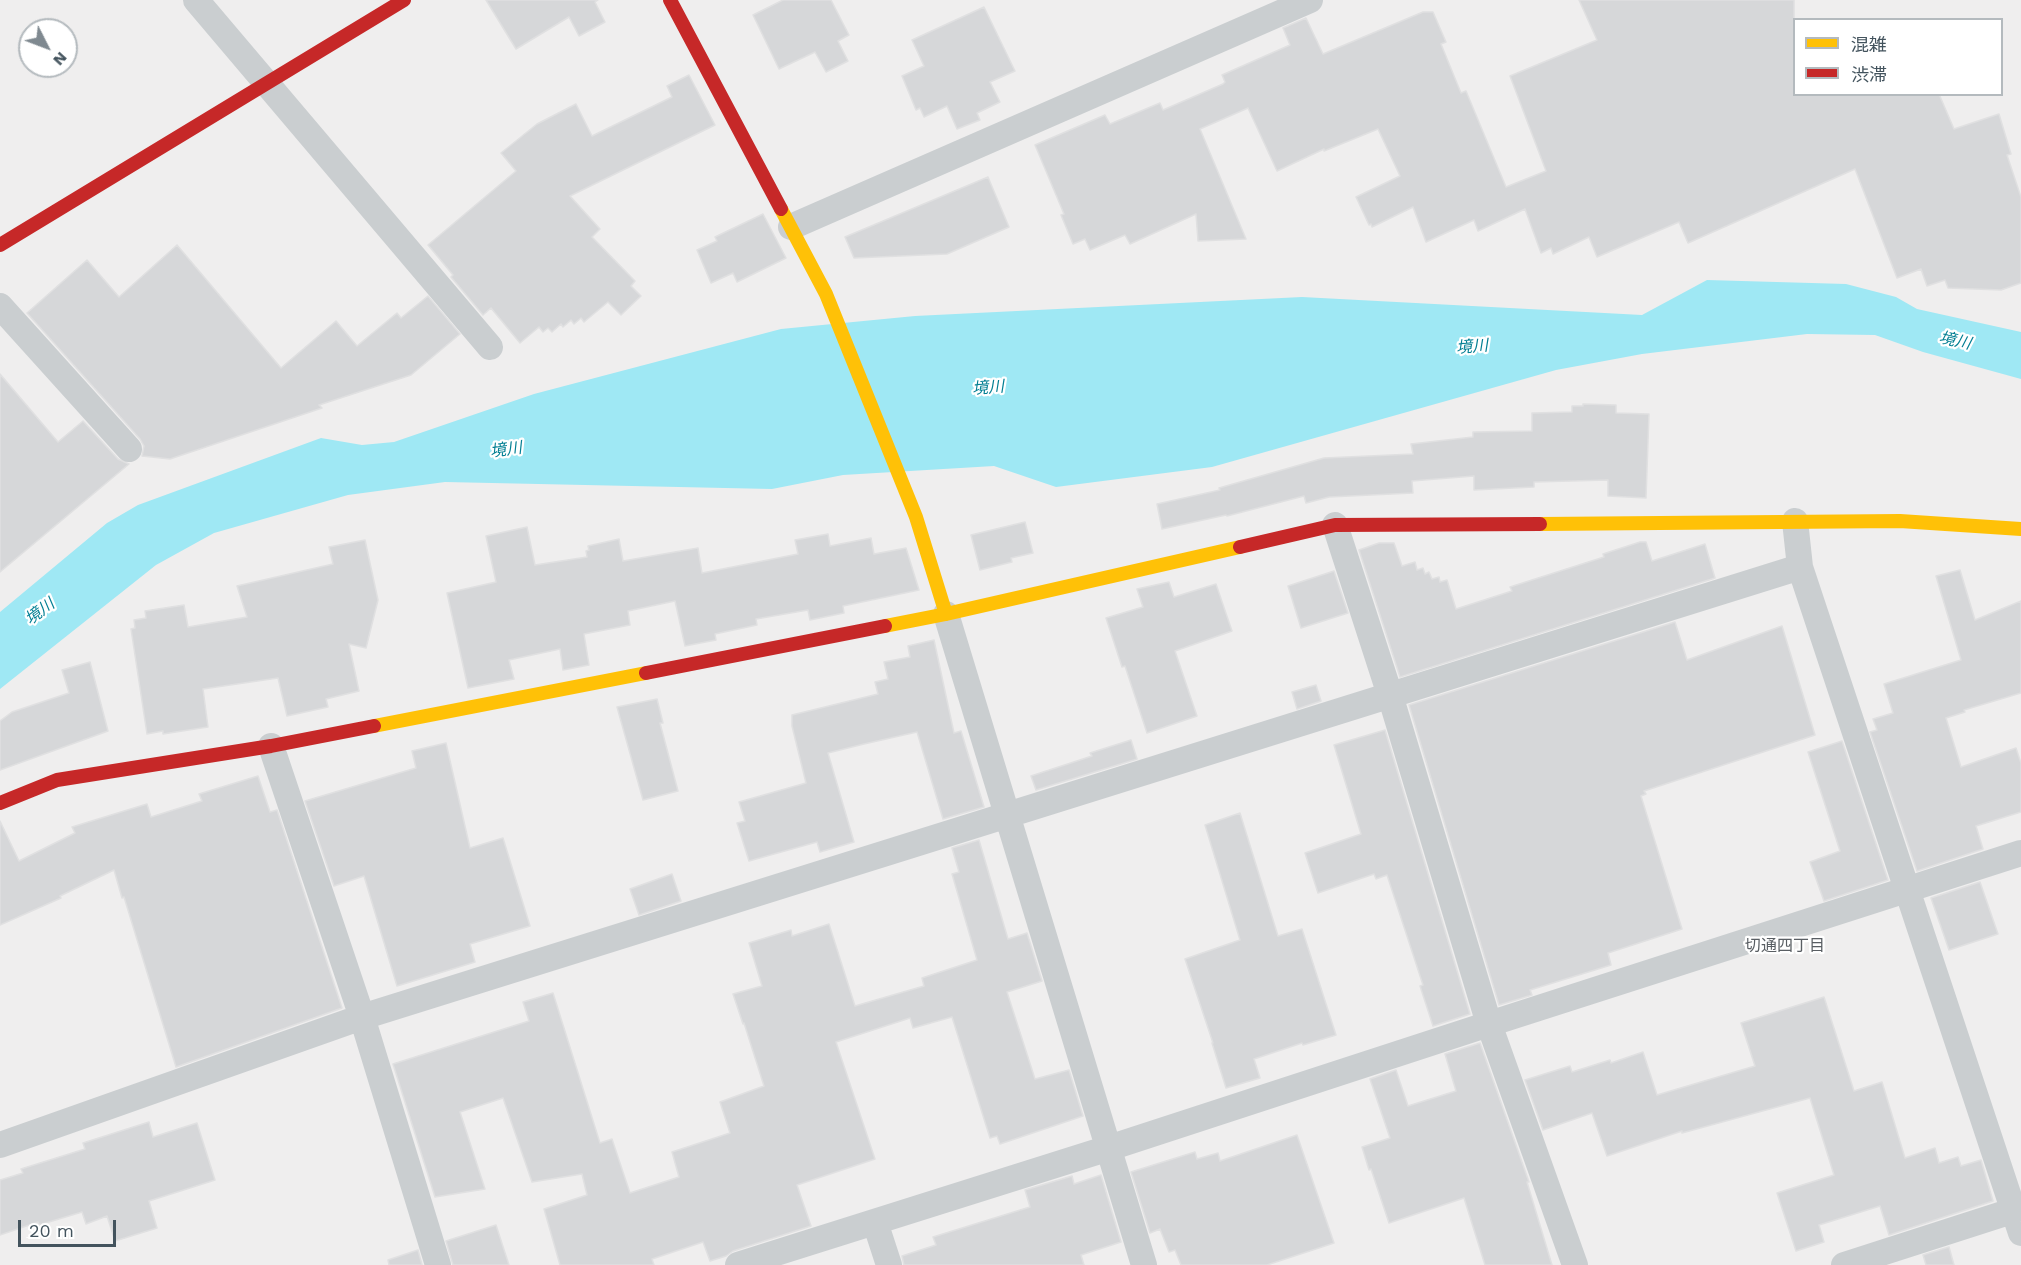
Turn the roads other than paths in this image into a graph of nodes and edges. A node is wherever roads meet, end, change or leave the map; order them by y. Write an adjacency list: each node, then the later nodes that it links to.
1 (196, 0): 5 (street)
2 (404, 0): 5 (street)
3 (670, 0): 6 (street)
4 (1310, 0): 6 (street)
5 (267, 83): 7 (street); 9 (street)
6 (791, 227): 15 (street)
7 (0, 245)
8 (0, 306): 10 (street)
9 (490, 347)
10 (129, 449)
11 (1796, 521): 12 (street); 13 (street); 14 (street)
12 (1335, 525): 15 (street); 16 (street)
13 (2021, 529)
14 (1800, 567): 16 (street); 21 (street)
15 (946, 614): 17 (street); 19 (street)
16 (1390, 696): 19 (street); 23 (street)
17 (271, 746): 18 (street); 22 (street)
18 (0, 803)
19 (1007, 815): 22 (street); 25 (street)
20 (2021, 853): 21 (street)
21 (1907, 891): 23 (street); 26 (street)
22 (362, 1017): 24 (street); 28 (street)
23 (1489, 1024): 25 (street); 32 (street)
24 (0, 1145)
25 (1109, 1148): 27 (street); 31 (street)
26 (2018, 1217): 33 (street)
27 (875, 1222): 29 (street); 30 (street)
28 (438, 1265)
29 (738, 1265)
30 (889, 1265)
31 (1144, 1265)
32 (1575, 1265)
33 (1844, 1265)

